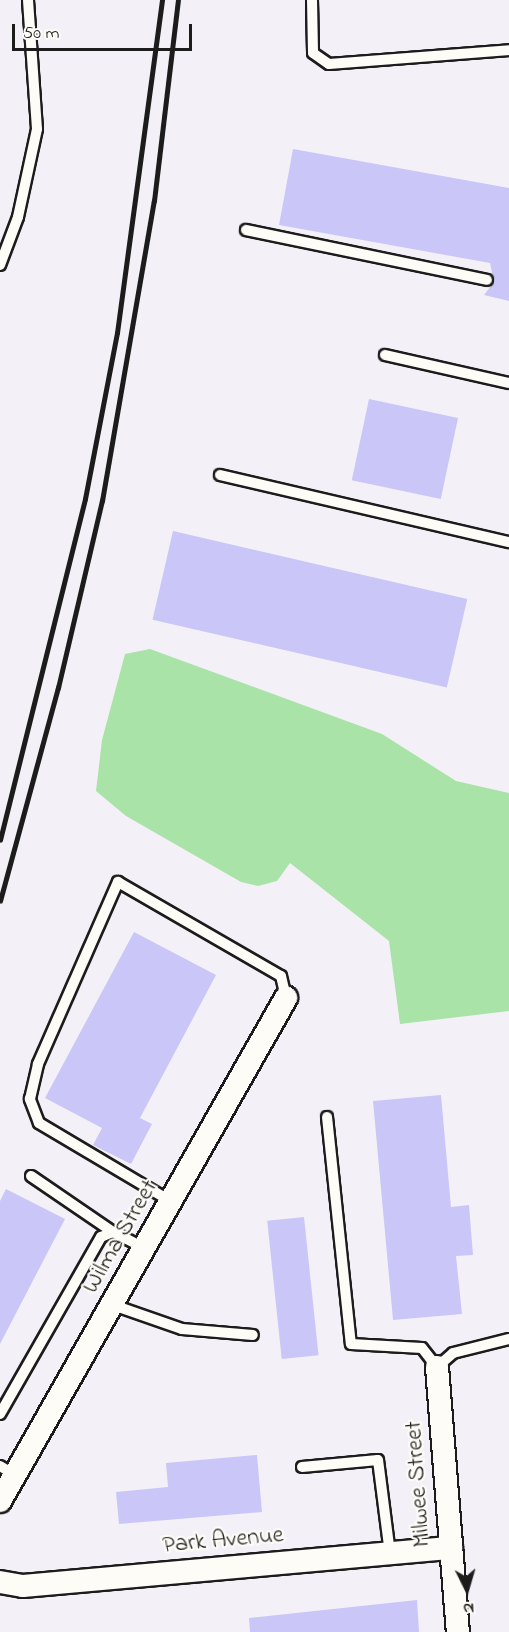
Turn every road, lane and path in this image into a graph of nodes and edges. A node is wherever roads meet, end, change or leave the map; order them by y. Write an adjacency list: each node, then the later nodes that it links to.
1 (28, 0): 5 (lane)
2 (312, 0): 3 (lane)
3 (509, 50)
4 (246, 230): 6 (lane)
5 (0, 265)
6 (487, 280)
7 (385, 355): 8 (lane)
8 (509, 383)
9 (220, 475): 10 (lane)
10 (509, 542)
11 (286, 998): 14 (street, Wilma Street); 14 (lane)
12 (327, 1117): 20 (lane)
13 (31, 1176): 15 (lane)
14 (172, 1202): 16 (street, Wilma Street)
15 (113, 1233): 16 (lane); 21 (lane)
16 (146, 1248): 17 (street, Wilma Street)
17 (113, 1305): 18 (lane); 23 (street, Wilma Street)
18 (253, 1335)
19 (509, 1339): 20 (lane)
20 (437, 1367): 25 (street, Milwee Street)
21 (0, 1414)
22 (302, 1467): 26 (lane)
23 (7, 1471): 24 (street, Wilma Street)
24 (0, 1501)
25 (451, 1548): 26 (street, Park Avenue); 28 (street, Milwee Street)
26 (390, 1554): 27 (street, Park Avenue)
27 (0, 1582)
28 (458, 1632)

